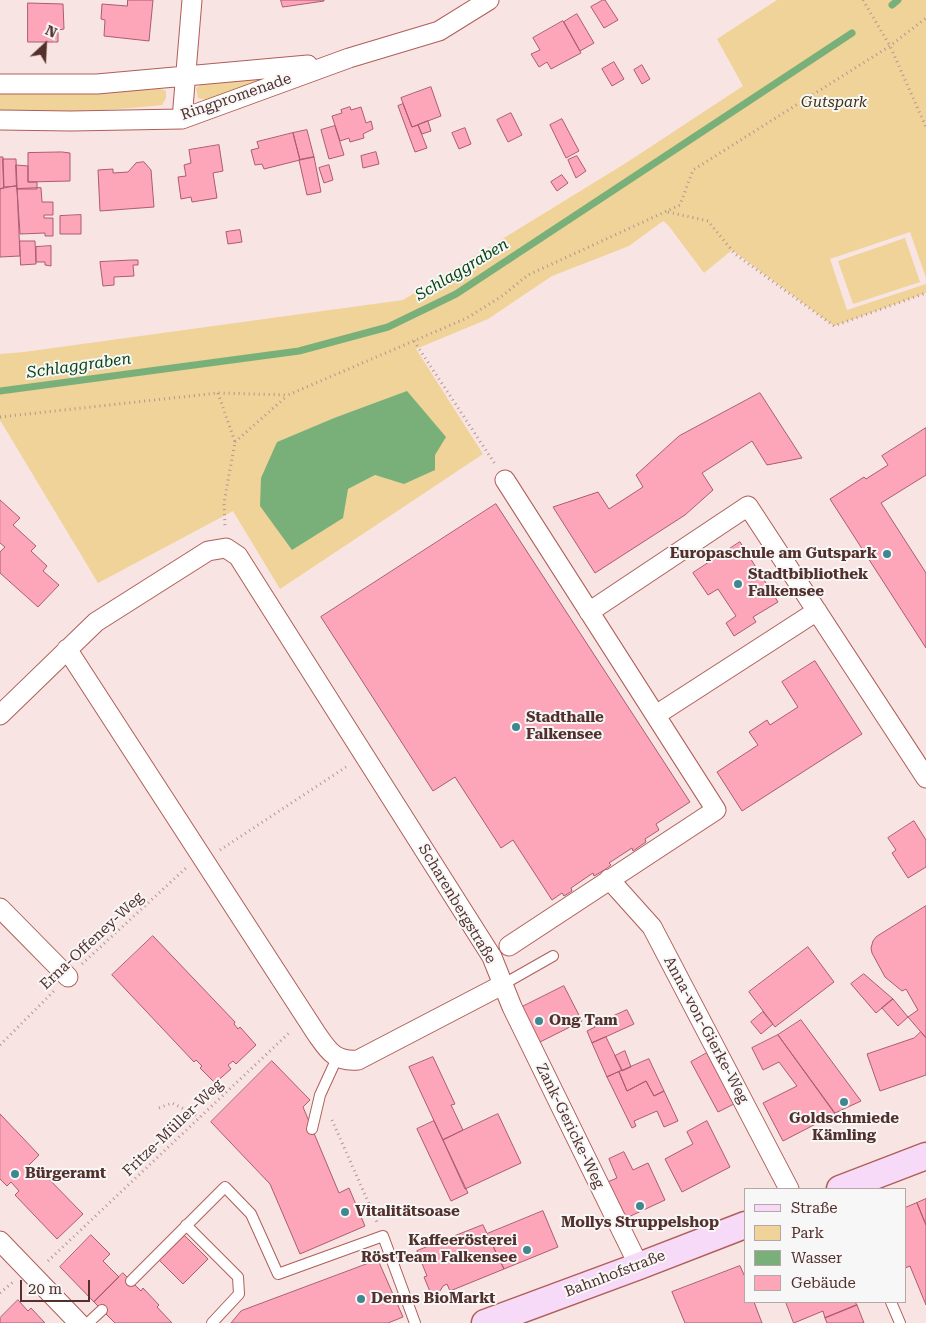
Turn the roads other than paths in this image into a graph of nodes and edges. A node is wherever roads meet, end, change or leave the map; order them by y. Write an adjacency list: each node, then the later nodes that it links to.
1 (192, 0): 4 (street)
2 (489, 0): 3 (street, Ringpromenade)
3 (348, 58): 4 (street, Ringpromenade); 6 (street, Ringpromenade)
4 (185, 76): 5 (street, Ringpromenade); 6 (street)
5 (0, 84)
6 (182, 118): 7 (street, Ringpromenade)
7 (0, 120)
8 (505, 480): 10 (street)
9 (817, 611): 10 (street); 13 (street); 14 (street)
10 (589, 612): 13 (street)
11 (67, 650): 12 (street); 20 (street, Scharenbergstraße); 21 (street)
12 (0, 715)
13 (656, 715): 15 (street)
14 (926, 778)
15 (610, 879): 17 (street); 24 (street, Anna-von-Gierke-Weg)
16 (0, 908): 19 (street)
17 (509, 946)
18 (553, 956): 20 (lane)
19 (68, 977)
20 (502, 985): 21 (street); 29 (street, Zank-Gericke-Weg)
21 (337, 1058): 22 (lane)
22 (312, 1129)
23 (926, 1156): 25 (street)
24 (788, 1188)
25 (843, 1188)
26 (186, 1225): 30 (lane); 35 (lane); 36 (lane)
27 (744, 1225): 29 (street, Bahnhofstraße)
28 (0, 1241): 33 (street)
29 (639, 1266): 37 (street, Bahnhofstraße)
30 (131, 1280)
31 (891, 1303): 38 (lane)
32 (102, 1310): 34 (lane)
33 (79, 1323)
34 (88, 1323)
35 (212, 1323)
36 (415, 1323)
37 (485, 1323)
38 (900, 1323)

